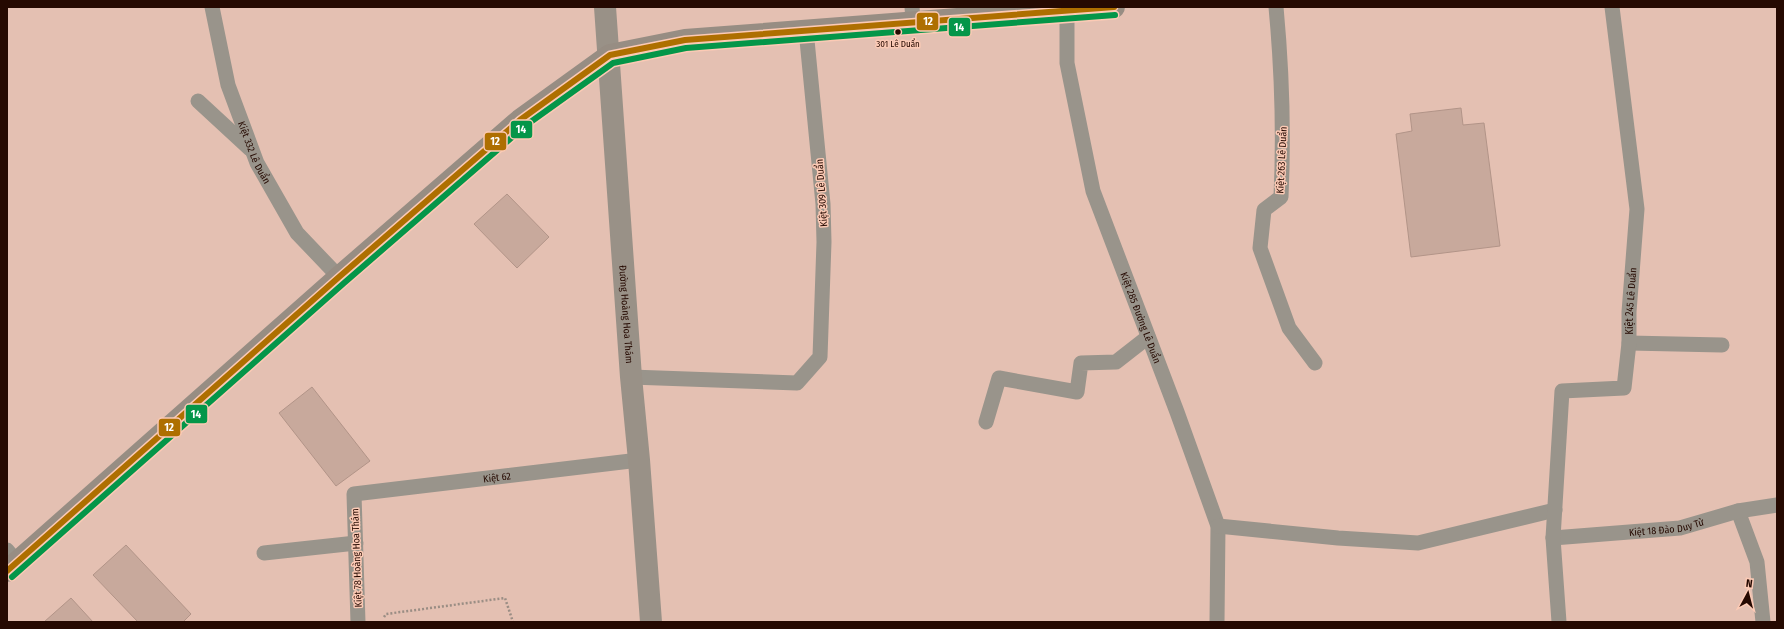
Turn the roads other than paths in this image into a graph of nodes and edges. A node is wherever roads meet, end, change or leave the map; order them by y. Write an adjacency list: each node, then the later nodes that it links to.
1 (212, 7): 11 (lane, Kiệt 332 Lê Duẩn)
2 (606, 7): 9 (main road, Đường Hoàng Hoa Thám)
3 (1114, 7): 6 (main road)
4 (1276, 7): 16 (lane, Kiệt 263 Lê Duẩn)
5 (1612, 7): 14 (lane, Kiệt 245 Lê Duẩn)
6 (1067, 9): 7 (main road); 13 (lane, Kiệt 285 Đường Lê Duẩn)
7 (912, 14): 8 (main road)
8 (806, 30): 9 (main road); 17 (lane, Kiệt 309 Lê Duẩn)
9 (610, 55): 12 (main road); 17 (main road, Đường Hoàng Hoa Thám)
10 (198, 101): 11 (lane)
11 (252, 152): 12 (lane, Kiệt 332 Lê Duẩn)
12 (339, 277): 28 (main road)
13 (1148, 337): 18 (lane); 24 (lane, Kiệt 285 Đường Lê Duẩn)
14 (1629, 343): 15 (lane); 22 (lane, Kiệt 245 Lê Duẩn)
15 (1722, 345)
16 (1315, 363)
17 (631, 378): 19 (main road, Đường Hoàng Hoa Thám)
18 (986, 422)
19 (639, 460): 20 (lane, Kiệt 62); 30 (main road, Đường Hoàng Hoa Thám)
20 (354, 494): 26 (lane, Kiệt 78 Hoàng Hoa Thám)
21 (1777, 505): 23 (lane, Kiệt 18 Đào Duy Từ)
22 (1555, 510): 24 (lane); 25 (lane, Kiệt 245 Lê Duẩn)
23 (1738, 510): 25 (lane, Kiệt 18 Đào Duy Từ); 33 (lane)
24 (1218, 526): 31 (lane, Kiệt 285 Đường Lê Duẩn)
25 (1553, 538): 32 (lane, Kiệt 245 Lê Duẩn)
26 (356, 543): 27 (lane); 29 (lane, Kiệt 78 Hoàng Hoa Thám)
27 (264, 553)
28 (10, 561)
29 (358, 622)
30 (651, 622)
31 (1217, 622)
32 (1559, 622)
33 (1763, 622)

